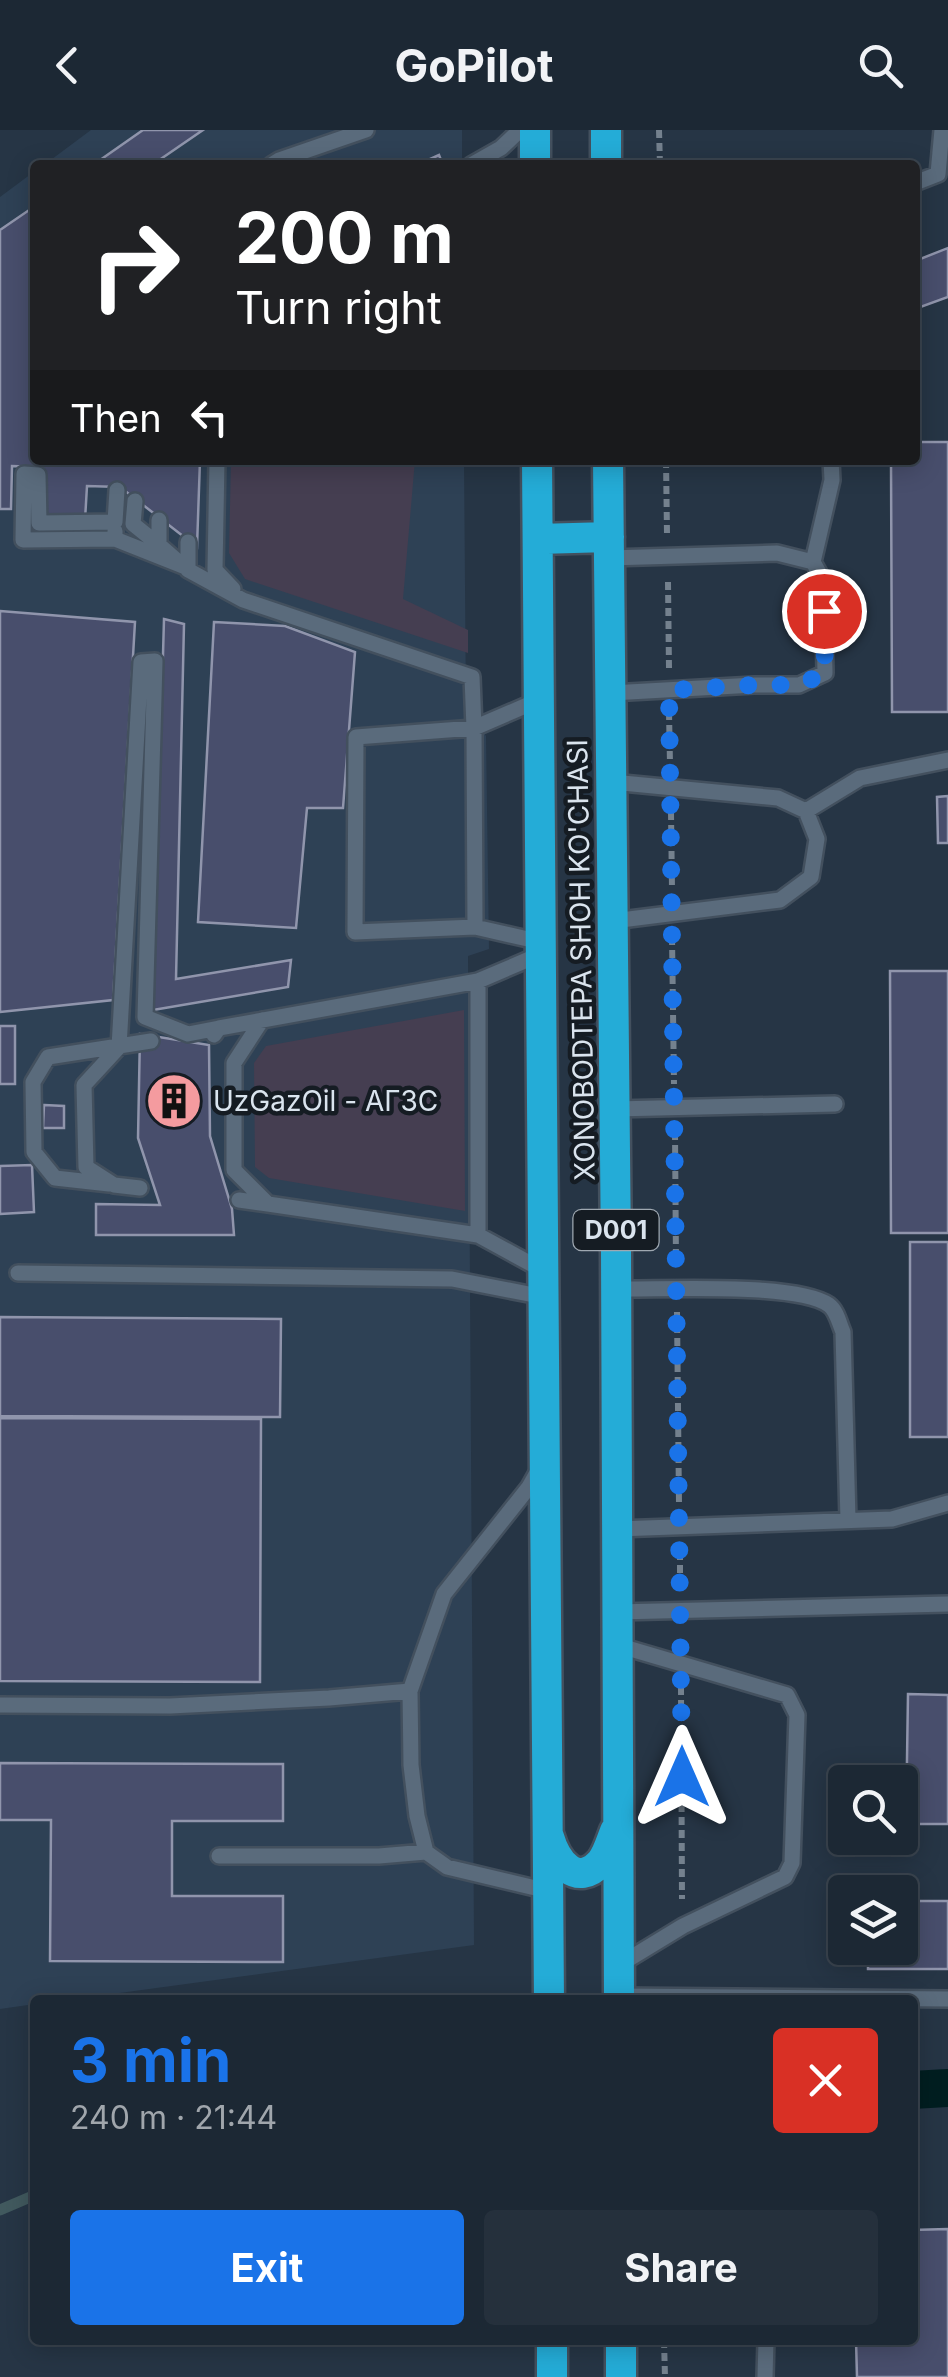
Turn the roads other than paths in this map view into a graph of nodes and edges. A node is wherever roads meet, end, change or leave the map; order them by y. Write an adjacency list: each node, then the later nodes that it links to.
1 (366, 130): 6 (lane)
2 (520, 130): 7 (lane)
3 (535, 130): 8 (highway)
4 (606, 130): 9 (highway)
5 (942, 130): 10 (lane)
6 (278, 160)
7 (480, 160)
8 (536, 160)
9 (606, 160)
10 (920, 181)
11 (217, 465): 25 (lane)
12 (537, 465): 19 (highway, XONOBODTEPA SHOH KO'CHASI / D001)
13 (608, 465): 22 (highway, XONOBODTEPA SHOH KO'CHASI / D001)
14 (832, 465): 23 (lane)
15 (117, 490): 18 (lane)
16 (135, 501): 21 (lane)
17 (159, 520): 21 (lane)
18 (115, 531): 18 (lane); 24 (lane)
19 (538, 539): 22 (highway); 27 (highway, XONOBODTEPA SHOH KO'CHASI / D001)
20 (188, 542): 24 (lane)
21 (158, 544): 24 (lane)
22 (609, 548): 23 (lane); 26 (highway, XONOBODTEPA SHOH KO'CHASI / D001)
23 (813, 562): 26 (lane)
24 (185, 568): 25 (lane)
25 (243, 600): 28 (lane)
26 (611, 693): 30 (highway, XONOBODTEPA SHOH KO'CHASI / D001)
27 (540, 700): 28 (lane); 34 (highway, XONOBODTEPA SHOH KO'CHASI / D001)
28 (474, 728): 33 (lane); 33 (lane)
29 (948, 760): 31 (lane)
30 (612, 782): 31 (lane); 32 (highway, XONOBODTEPA SHOH KO'CHASI / D001)
31 (806, 810): 32 (lane)
32 (613, 921): 40 (highway, XONOBODTEPA SHOH KO'CHASI / D001)
33 (475, 927): 34 (lane)
34 (541, 948): 35 (lane); 47 (highway, XONOBODTEPA SHOH KO'CHASI / D001)
35 (478, 981): 36 (lane); 45 (lane)
36 (262, 1020): 38 (lane); 44 (lane)
37 (151, 1041): 38 (lane)
38 (119, 1047): 41 (lane); 41 (lane)
39 (835, 1104): 40 (lane)
40 (615, 1108): 48 (highway, XONOBODTEPA SHOH KO'CHASI / D001)
41 (114, 1185): 42 (lane)
42 (140, 1188)
43 (239, 1200): 44 (lane)
44 (268, 1204): 45 (lane)
45 (478, 1235): 47 (lane)
46 (18, 1272): 47 (lane)
47 (544, 1284): 49 (highway, XONOBODTEPA SHOH KO'CHASI / D001)
48 (616, 1289): 51 (lane); 52 (highway, XONOBODTEPA SHOH KO'CHASI / D001)
49 (545, 1458): 56 (lane); 59 (highway, XONOBODTEPA SHOH KO'CHASI / D001)
50 (948, 1503): 51 (lane)
51 (848, 1520): 52 (lane)
52 (617, 1529): 54 (highway, XONOBODTEPA SHOH KO'CHASI / D001)
53 (948, 1604): 54 (lane)
54 (617, 1612): 55 (highway, XONOBODTEPA SHOH KO'CHASI / D001)
55 (617, 1644): 58 (highway, XONOBODTEPA SHOH KO'CHASI / D001); 63 (lane)
56 (410, 1691): 57 (lane); 60 (lane)
57 (0, 1705)
58 (618, 1822): 59 (highway); 63 (highway, XONOBODTEPA SHOH KO'CHASI / D001)
59 (548, 1834): 62 (highway, XONOBODTEPA SHOH KO'CHASI / D001)
60 (426, 1852): 61 (lane); 62 (lane)
61 (219, 1856)
62 (548, 1890): 64 (highway, XONOBODTEPA SHOH KO'CHASI / D001)
63 (619, 1987): 65 (lane)
64 (549, 1995)
65 (858, 1995)
66 (918, 1997): 67 (lane)
67 (948, 1998)
68 (552, 2345): 71 (highway)
69 (621, 2345): 72 (highway)
70 (766, 2345): 73 (lane)
71 (552, 2377)
72 (622, 2377)
73 (765, 2377)

